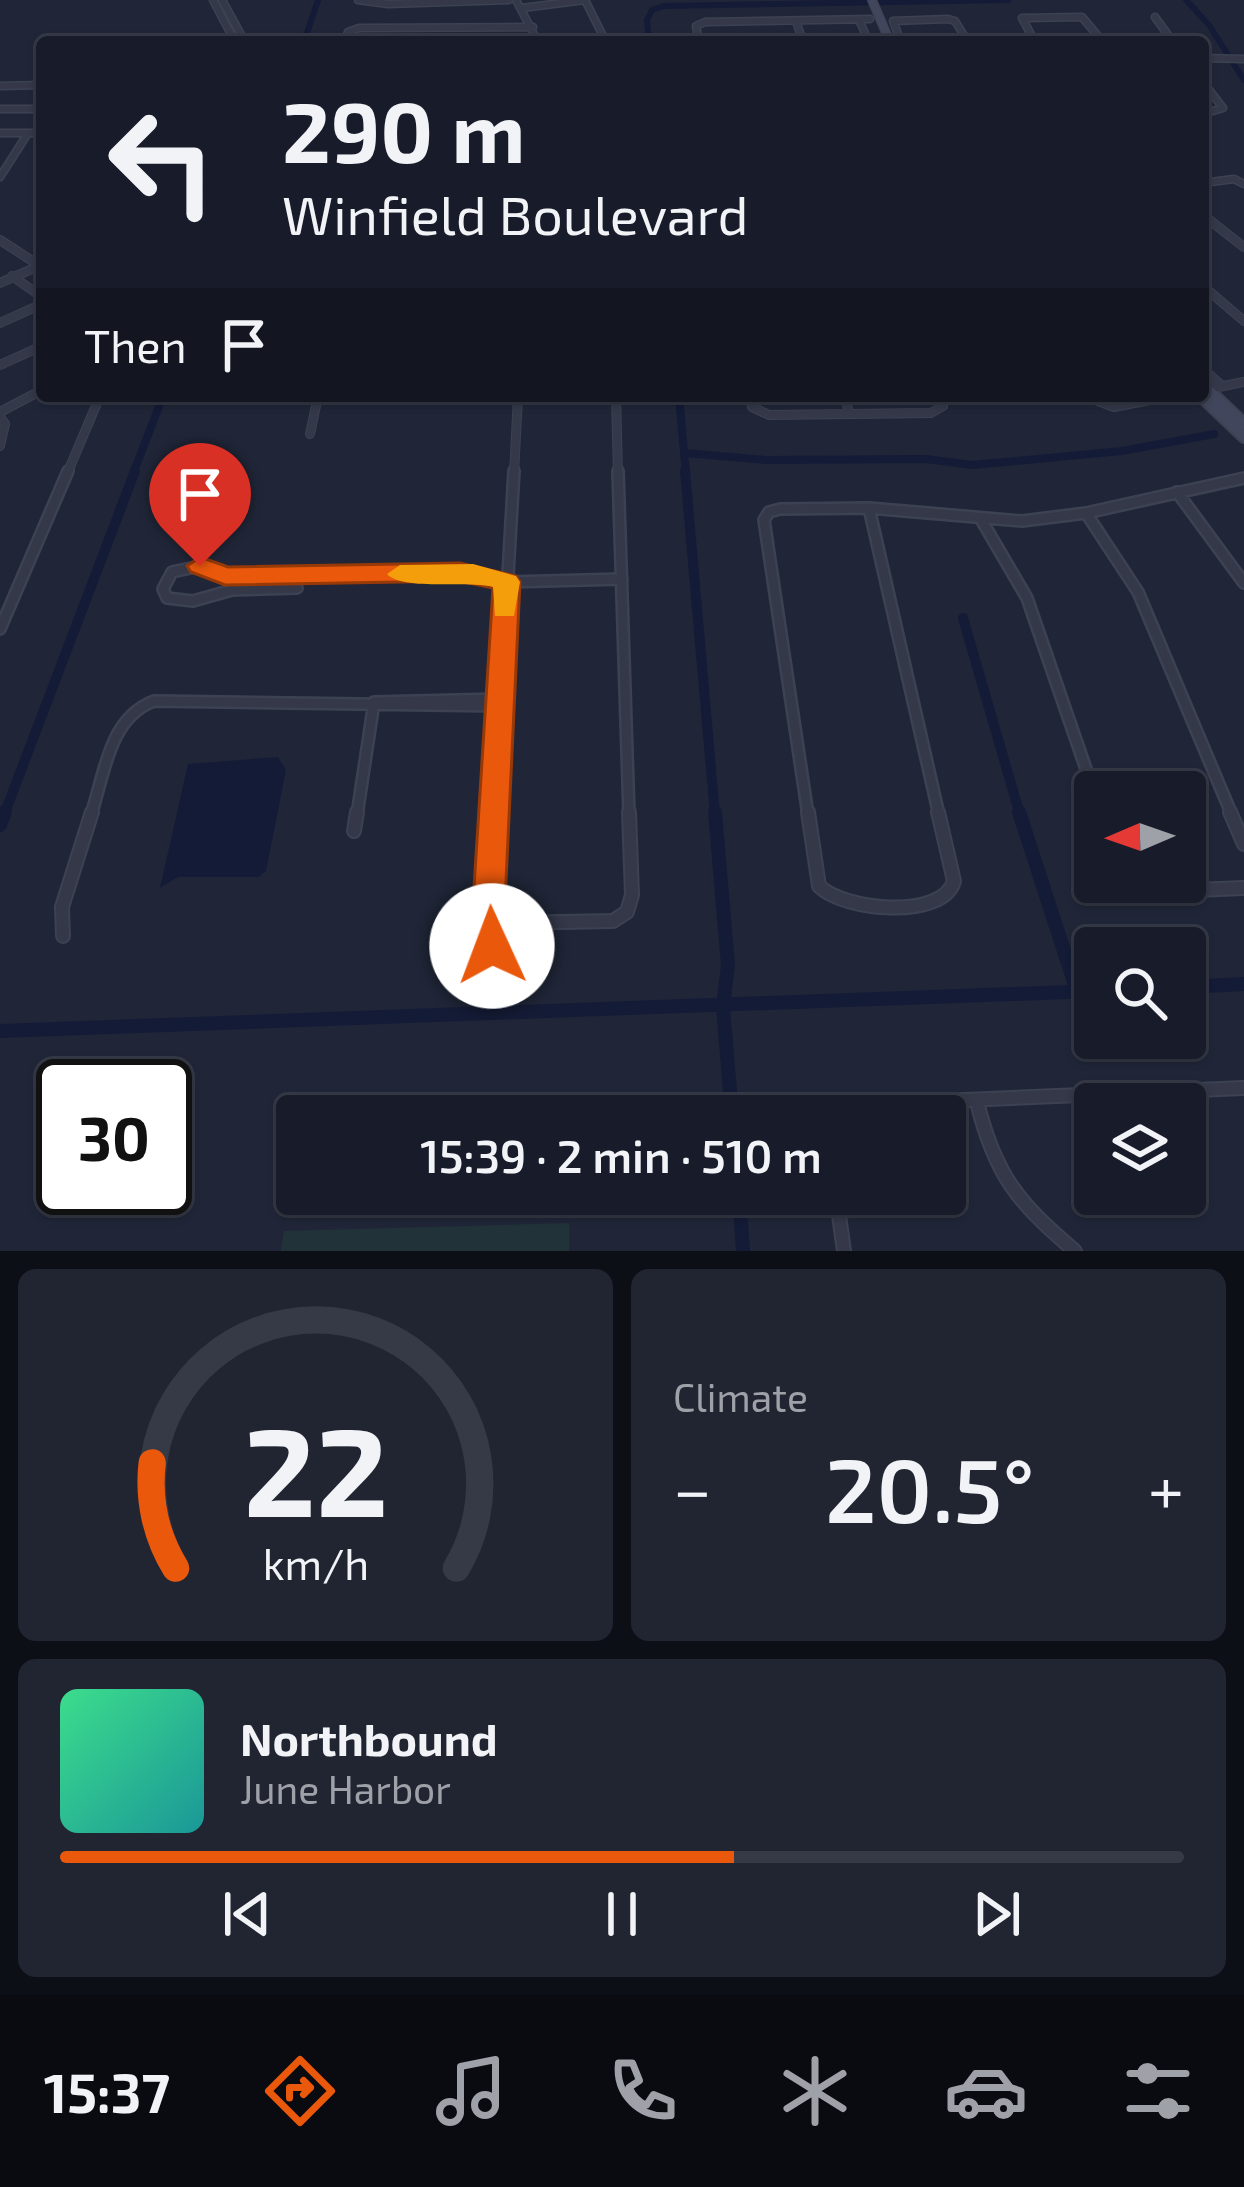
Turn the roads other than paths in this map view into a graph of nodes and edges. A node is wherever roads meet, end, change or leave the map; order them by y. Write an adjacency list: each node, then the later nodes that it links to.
1 (213, 0): 14 (street)
2 (222, 0): 13 (street)
3 (512, 0): 6 (street); 8 (street)
4 (585, 0): 8 (street); 20 (street)
5 (358, 1): 6 (street)
6 (446, 2)
7 (868, 3): 10 (main road); 25 (main road)
8 (522, 8): 15 (street)
9 (1155, 16): 30 (street)
10 (871, 19): 11 (street); 24 (main road)
11 (859, 20): 12 (street); 23 (street)
12 (796, 21): 21 (street); 22 (street)
13 (235, 22): 14 (street); 17 (street)
14 (225, 24): 16 (street)
15 (533, 27): 18 (street); 19 (street)
16 (232, 36)
17 (243, 36)
18 (348, 36)
19 (536, 36)
20 (603, 36)
21 (699, 36)
22 (801, 36)
23 (866, 36)
24 (878, 36)
25 (887, 36)
26 (899, 36): 27 (street)
27 (964, 36)
28 (1032, 36): 29 (street)
29 (1098, 36)
30 (1170, 36)
31 (1209, 58): 32 (street)
32 (1240, 59)
33 (36, 85): 34 (street)
34 (0, 86)
35 (1209, 90): 38 (street)
36 (0, 109): 37 (street)
37 (36, 109)
38 (1209, 113)
39 (28, 133): 40 (street); 41 (street); 42 (street)
40 (36, 133)
41 (0, 134)
42 (0, 177)
43 (1209, 182): 44 (street)
44 (1244, 184)
45 (1209, 220): 47 (street)
46 (0, 240): 48 (street)
47 (1244, 248)
48 (36, 262)
49 (36, 266): 50 (street)
50 (5, 278): 52 (street)
51 (1209, 291): 54 (street)
52 (36, 296)
53 (36, 303): 55 (street)
54 (1244, 321)
55 (0, 322)
56 (36, 349): 57 (street)
57 (0, 364)
58 (1244, 382): 59 (street)
59 (1209, 389)
60 (1209, 391): 74 (main road)
61 (1209, 392): 76 (main road)
62 (36, 394): 72 (street)
63 (97, 402): 87 (street)
64 (317, 402): 75 (street)
65 (518, 402): 84 (street)
66 (616, 402): 83 (street)
67 (753, 402): 73 (street)
68 (846, 402): 73 (street)
69 (939, 402): 73 (street)
70 (1093, 402): 71 (street)
71 (1136, 402)
72 (0, 414): 77 (street)
73 (849, 414)
74 (1244, 424)
75 (310, 434)
76 (1244, 437)
77 (0, 446)
78 (1244, 478): 79 (street)
79 (1177, 492): 81 (street); 85 (street)
80 (869, 508): 80 (street); 82 (street)
81 (1086, 513): 82 (street); 93 (street)
82 (982, 521): 91 (street)
83 (622, 579): 84 (street); 96 (street)
84 (507, 582): 86 (street); 90 (street)
85 (1244, 583)
86 (297, 588)
87 (4, 612): 88 (street)
88 (0, 629)
89 (374, 702): 90 (street); 92 (street); 97 (street)
90 (499, 702): 96 (street)
91 (1087, 771)
92 (355, 831)
93 (1244, 844)
94 (1244, 888): 95 (street)
95 (1206, 890)
96 (493, 919): 98 (street)
97 (63, 936)
98 (490, 973)
99 (1244, 1088): 101 (street)
100 (966, 1102): 101 (street)
101 (977, 1102): 104 (street)
102 (839, 1215): 103 (street)
103 (844, 1251)
104 (1075, 1251)

